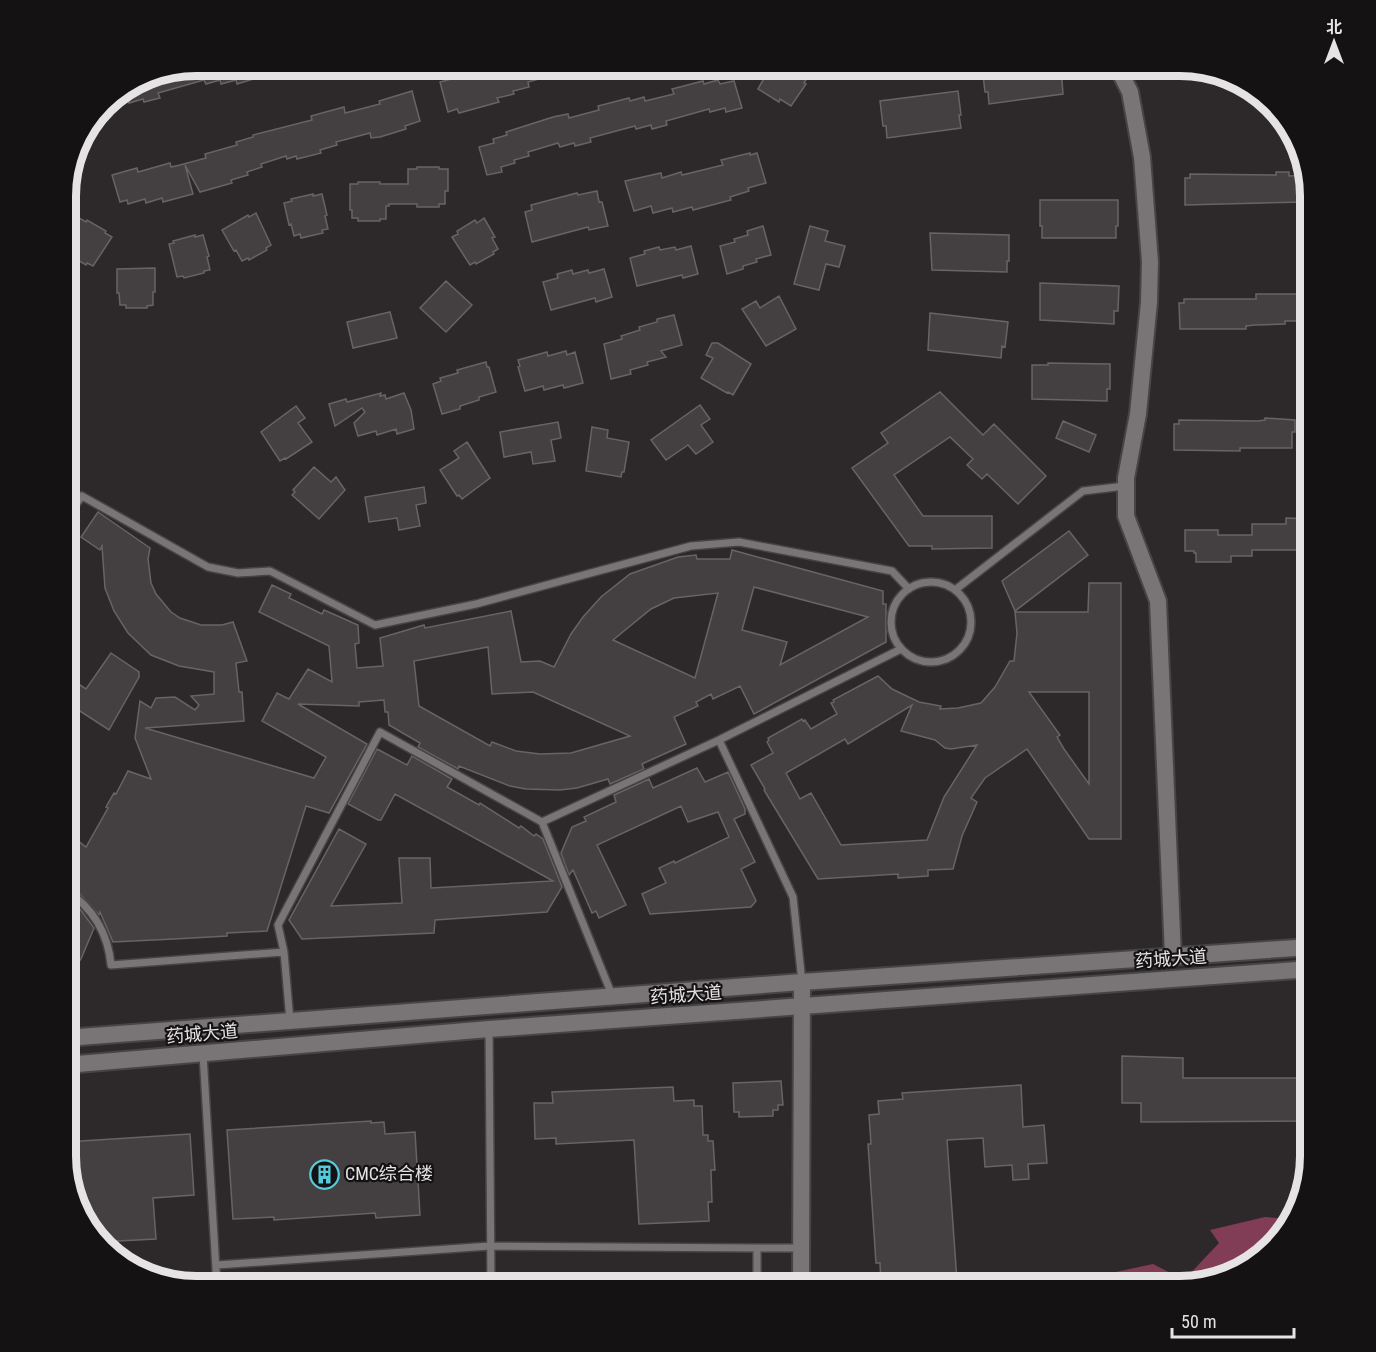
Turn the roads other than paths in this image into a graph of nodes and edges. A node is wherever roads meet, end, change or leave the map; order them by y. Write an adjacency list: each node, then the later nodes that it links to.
1 (1122, 77): 2 (main road)
2 (1126, 486): 5 (lane); 12 (main road)
3 (77, 504): 4 (lane)
4 (909, 589): 5 (lane); 6 (lane)
5 (955, 590): 6 (lane)
6 (901, 649): 7 (lane)
7 (719, 740): 8 (lane); 14 (lane)
8 (542, 822): 11 (lane); 15 (lane)
9 (76, 898): 11 (lane)
10 (1300, 948): 12 (main road, 药城大道)
11 (284, 952): 17 (lane)
12 (1173, 956): 14 (main road, 药城大道)
13 (1300, 970): 16 (main road, 药城大道)
14 (802, 982): 15 (main road, 药城大道); 16 (main road)
15 (613, 997): 17 (main road, 药城大道)
16 (802, 1005): 18 (main road, 药城大道); 24 (main road)
17 (290, 1022): 19 (main road, 药城大道)
18 (489, 1029): 20 (main road, 药城大道); 22 (lane)
19 (76, 1037)
20 (203, 1053): 21 (main road, 药城大道); 25 (lane)
21 (76, 1064)
22 (490, 1246): 23 (lane); 25 (lane); 27 (lane)
23 (756, 1248): 24 (lane); 28 (lane)
24 (801, 1248): 29 (main road)
25 (217, 1265): 26 (lane)
26 (217, 1276)
27 (491, 1276)
28 (757, 1276)
29 (801, 1276)

